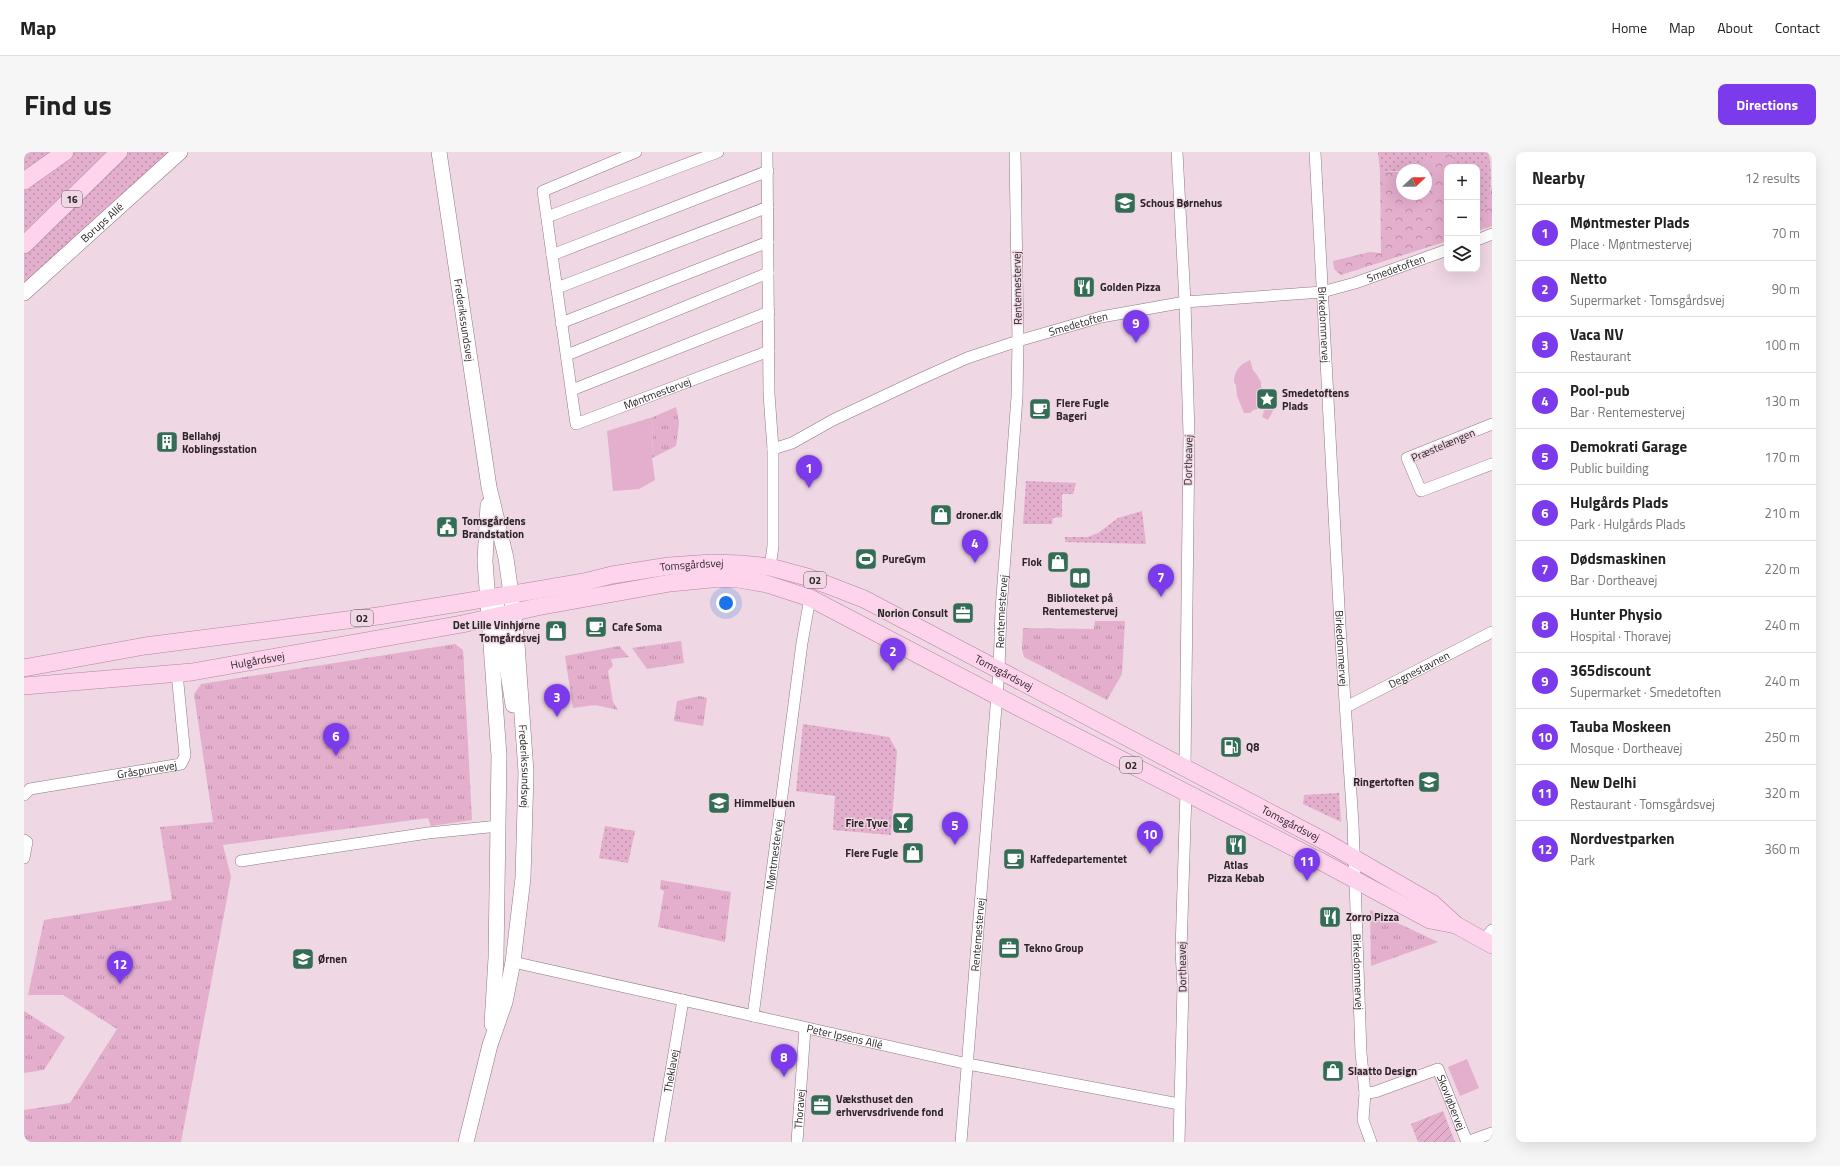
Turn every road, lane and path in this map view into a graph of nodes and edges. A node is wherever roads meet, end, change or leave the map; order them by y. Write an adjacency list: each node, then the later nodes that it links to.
1 (65, 152): 12 (main road)
2 (119, 152): 18 (main road, 16)
3 (180, 152): 24 (street, Borups Allé)
4 (439, 152): 35 (street, Frederikssundsvej)
5 (636, 152): 14 (street, Møntmestervej)
6 (718, 152): 14 (street)
7 (767, 152): 11 (street)
8 (1014, 152): 28 (street, Rentemestervej)
9 (1177, 152): 25 (street, Dortheavej)
10 (1315, 152): 23 (street, Birkedommervej)
11 (768, 170): 13 (street); 20 (street)
12 (24, 180)
13 (768, 207): 17 (street); 22 (street)
14 (547, 217): 20 (street, Møntmestervej)
15 (1492, 234): 16 (street)
16 (1480, 239)
17 (768, 242): 21 (street); 27 (street)
18 (24, 245)
19 (1444, 251): 23 (street, Smedetoften)
20 (552, 255): 22 (street, Møntmestervej)
21 (768, 273): 26 (street); 30 (street)
22 (557, 288): 27 (street, Møntmestervej)
23 (1322, 292): 25 (street, Smedetoften); 47 (street, Birkedommervej)
24 (24, 293)
25 (1185, 302): 28 (street, Smedetoften); 48 (street, Dortheavej)
26 (769, 312): 29 (street); 31 (street)
27 (561, 323): 30 (street, Møntmestervej)
28 (1018, 341): 33 (street, Smedetoften); 43 (street, Rentemestervej)
29 (769, 350): 31 (street, Møntmestervej); 33 (street)
30 (567, 356): 31 (street, Møntmestervej)
31 (572, 390)
32 (1492, 424): 34 (street, Præstelængen)
33 (773, 449): 36 (street)
34 (1492, 464)
35 (489, 487): 37 (street, Frederikssundsvej); 38 (street, Frederikssundsvej)
36 (770, 567): 37 (main road, Tomsgårdsvej / O2); 43 (main road, Tomsgårdsvej / O2)
37 (511, 594): 38 (main road, O2); 40 (street, Frederikssundsvej)
38 (487, 598): 40 (street, Frederikssundsvej); 42 (main road, O2)
39 (810, 598): 40 (main road, Tomsgårdsvej / O2); 46 (main road, Tomsgårdsvej / O2); 62 (street, Møntmestervej)
40 (501, 615): 44 (main road, Hulgårdsvej / O2); 51 (street, Frederikssundsvej); 60 (street, Frederikssundsvej)
41 (1492, 632): 47 (street, Degnestavnen)
42 (24, 668)
43 (999, 670): 46 (street, Rentemestervej); 48 (main road, Tomsgårdsvej / O2)
44 (177, 673): 45 (main road, Hulgårdsvej / O2); 50 (street, Gråspurvevej)
45 (24, 686)
46 (997, 695): 49 (main road, Tomsgårdsvej / O2); 65 (street, Rentemestervej)
47 (1346, 707): 54 (street, Birkedommervej)
48 (1185, 769): 54 (main road, Tomsgårdsvej / O2)
49 (1186, 792): 56 (main road, Tomsgårdsvej / O2); 67 (street, Dortheavej)
50 (24, 794)
51 (499, 826): 55 (street); 59 (street, Frederikssundsvej)
52 (24, 840): 53 (street)
53 (24, 858)
54 (1354, 858): 56 (street, Birkedommervej); 57 (main road, Tomsgårdsvej / O2)
55 (241, 861)
56 (1354, 878): 57 (main road, Tomsgårdsvej / O2); 66 (street, Birkedommervej)
57 (1456, 925): 58 (main road, Tomsgårdsvej / O2)
58 (1489, 938)
59 (496, 958): 60 (street); 64 (street, Frederikssundsvej)
60 (513, 962): 61 (street, Peter Ipsens Allé); 64 (street, Frederikssundsvej)
61 (683, 1000): 62 (street, Peter Ipsens Allé); 70 (street, Theklavej)
62 (753, 1016): 63 (street, Peter Ipsens Allé)
63 (805, 1028): 65 (street, Peter Ipsens Allé); 71 (street, Thoravej)
64 (490, 1045): 69 (street, Frederikssundsvej)
65 (968, 1064): 67 (street, Peter Ipsens Allé); 72 (street, Rentemestervej)
66 (1365, 1092): 74 (street, Birkedommervej); 75 (street, Skovløbervej)
67 (1178, 1104): 73 (street, Dortheavej)
68 (1492, 1133): 75 (street, Skovløbervej)
69 (466, 1142)
70 (659, 1142)
71 (796, 1142)
72 (961, 1142)
73 (1179, 1142)
74 (1371, 1142)
75 (1467, 1142)

